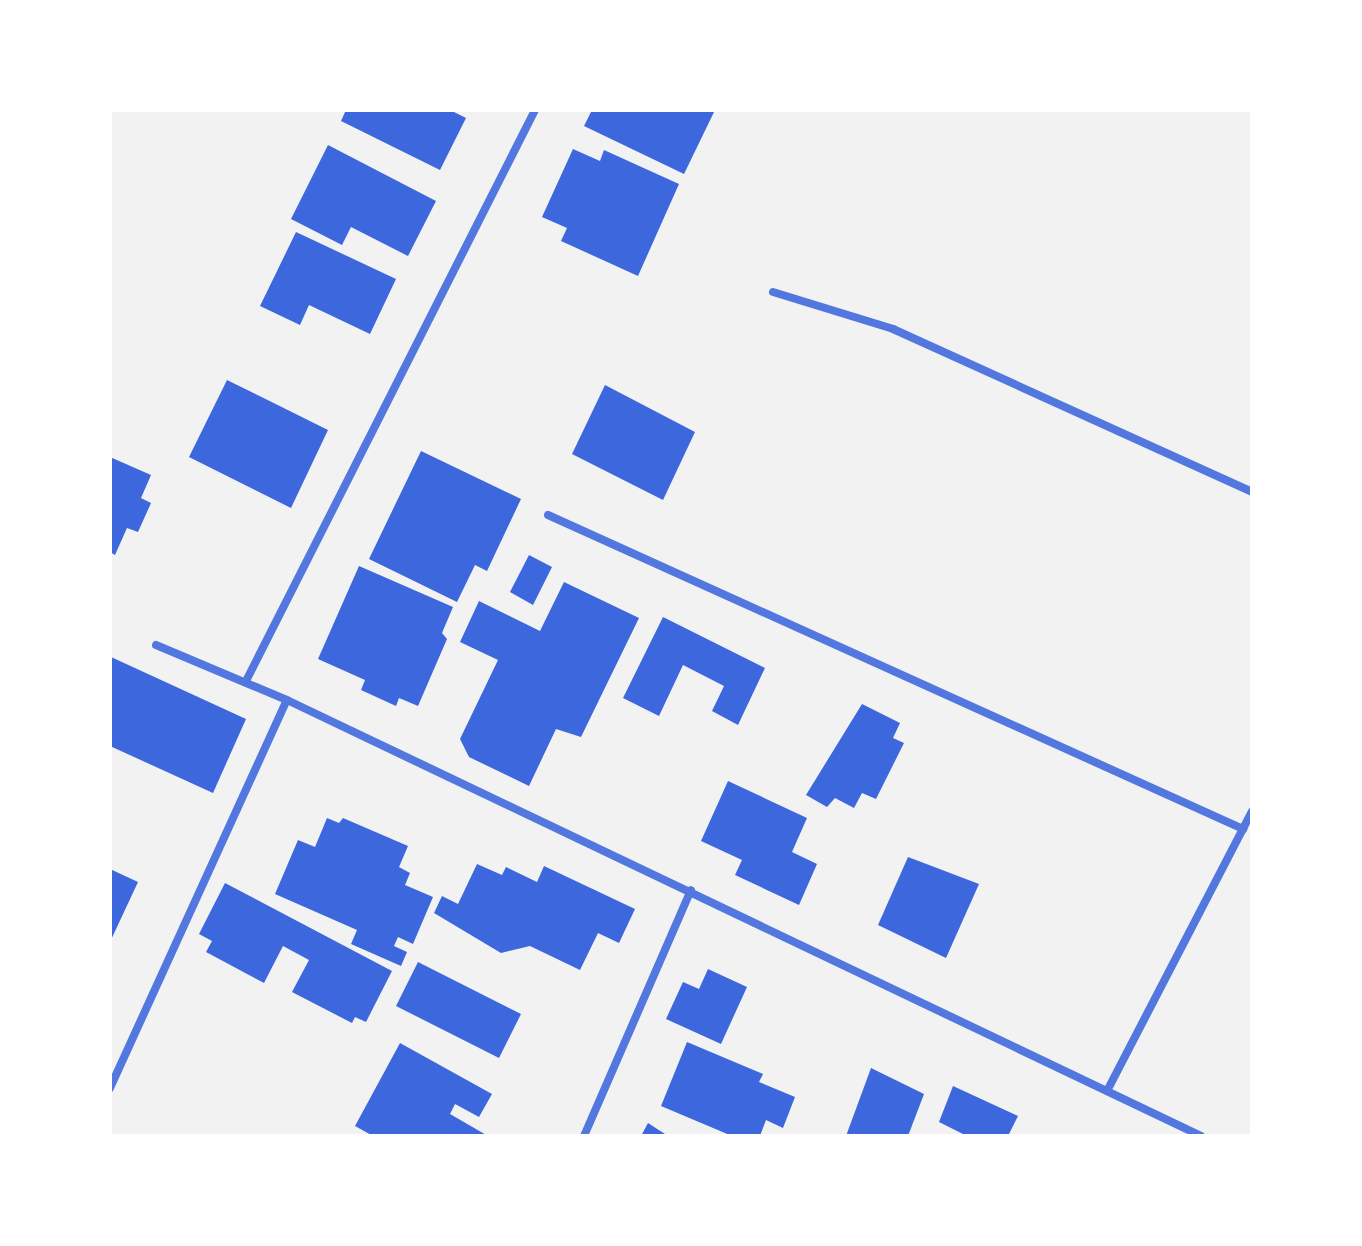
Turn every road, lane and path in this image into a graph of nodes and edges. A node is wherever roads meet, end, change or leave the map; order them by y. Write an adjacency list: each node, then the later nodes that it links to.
1 (535, 110): 6 (street)
2 (773, 292): 3 (street)
3 (1252, 492)
4 (548, 515): 9 (street)
5 (156, 645): 6 (street)
6 (246, 681): 7 (street)
7 (287, 700): 10 (street); 11 (street)
8 (1252, 811): 9 (street)
9 (1243, 829): 12 (street)
10 (691, 890): 12 (street); 13 (street)
11 (110, 1088)
12 (1107, 1091): 14 (street)
13 (584, 1136)
14 (1201, 1136)

